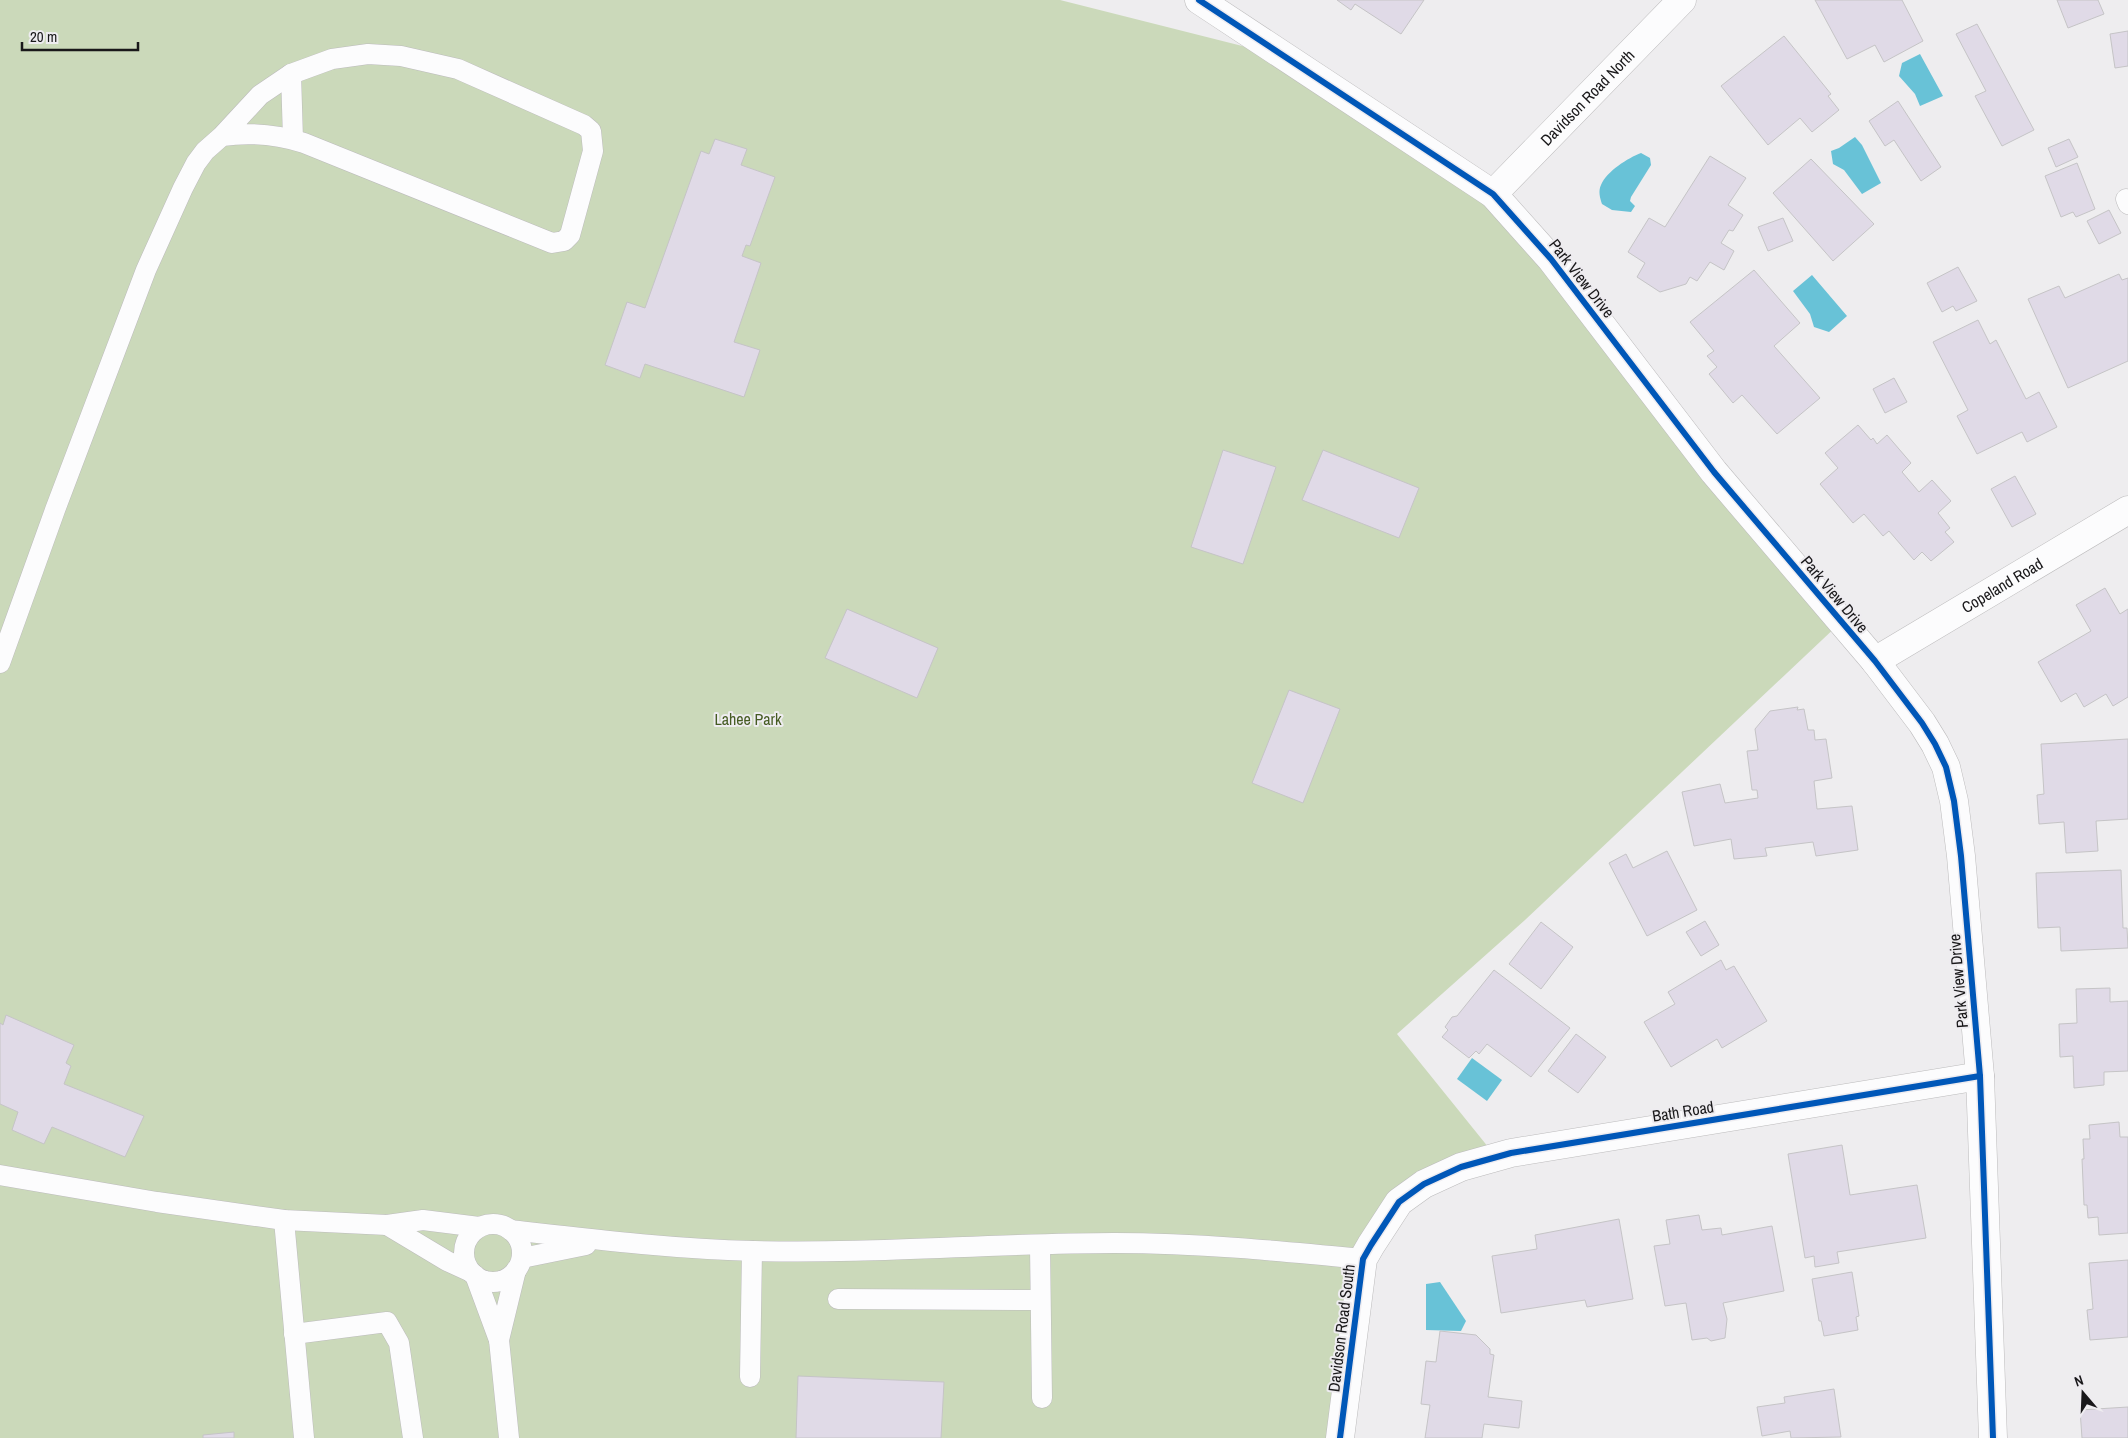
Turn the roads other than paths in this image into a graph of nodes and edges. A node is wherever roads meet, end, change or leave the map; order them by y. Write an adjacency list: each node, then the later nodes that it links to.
1 (1200, 0): 6 (street, Park View Drive)
2 (1682, 0): 6 (street, Davidson Road North)
3 (291, 74): 4 (lane); 5 (lane); 5 (lane)
4 (222, 136): 5 (lane); 9 (lane)
5 (293, 139)
6 (1493, 194): 8 (street, Park View Drive)
7 (2128, 510): 8 (street, Copeland Road)
8 (1875, 662): 10 (street, Park View Drive)
9 (0, 663)
10 (1980, 1076): 12 (street, Bath Road); 33 (street, Park View Drive)
11 (0, 1175): 13 (lane)
12 (1400, 1202): 20 (street, Davidson Road South)
13 (284, 1220): 14 (lane); 25 (lane)
14 (387, 1225): 15 (lane); 22 (lane)
15 (479, 1227): 16 (lane); 22 (lane)
16 (510, 1230): 17 (lane); 21 (lane)
17 (606, 1241): 19 (lane); 21 (lane)
18 (1040, 1246): 19 (lane); 20 (lane); 24 (lane)
19 (752, 1251): 27 (lane)
20 (1363, 1259): 32 (street, Davidson Road South)
21 (519, 1264): 22 (lane); 26 (lane)
22 (473, 1273): 26 (lane)
23 (838, 1300): 24 (lane)
24 (1040, 1300): 28 (lane)
25 (294, 1334): 29 (lane); 30 (lane)
26 (499, 1340): 31 (lane)
27 (750, 1377)
28 (1042, 1398)
29 (304, 1438)
30 (413, 1438)
31 (509, 1438)
32 (1340, 1438)
33 (1993, 1438)

